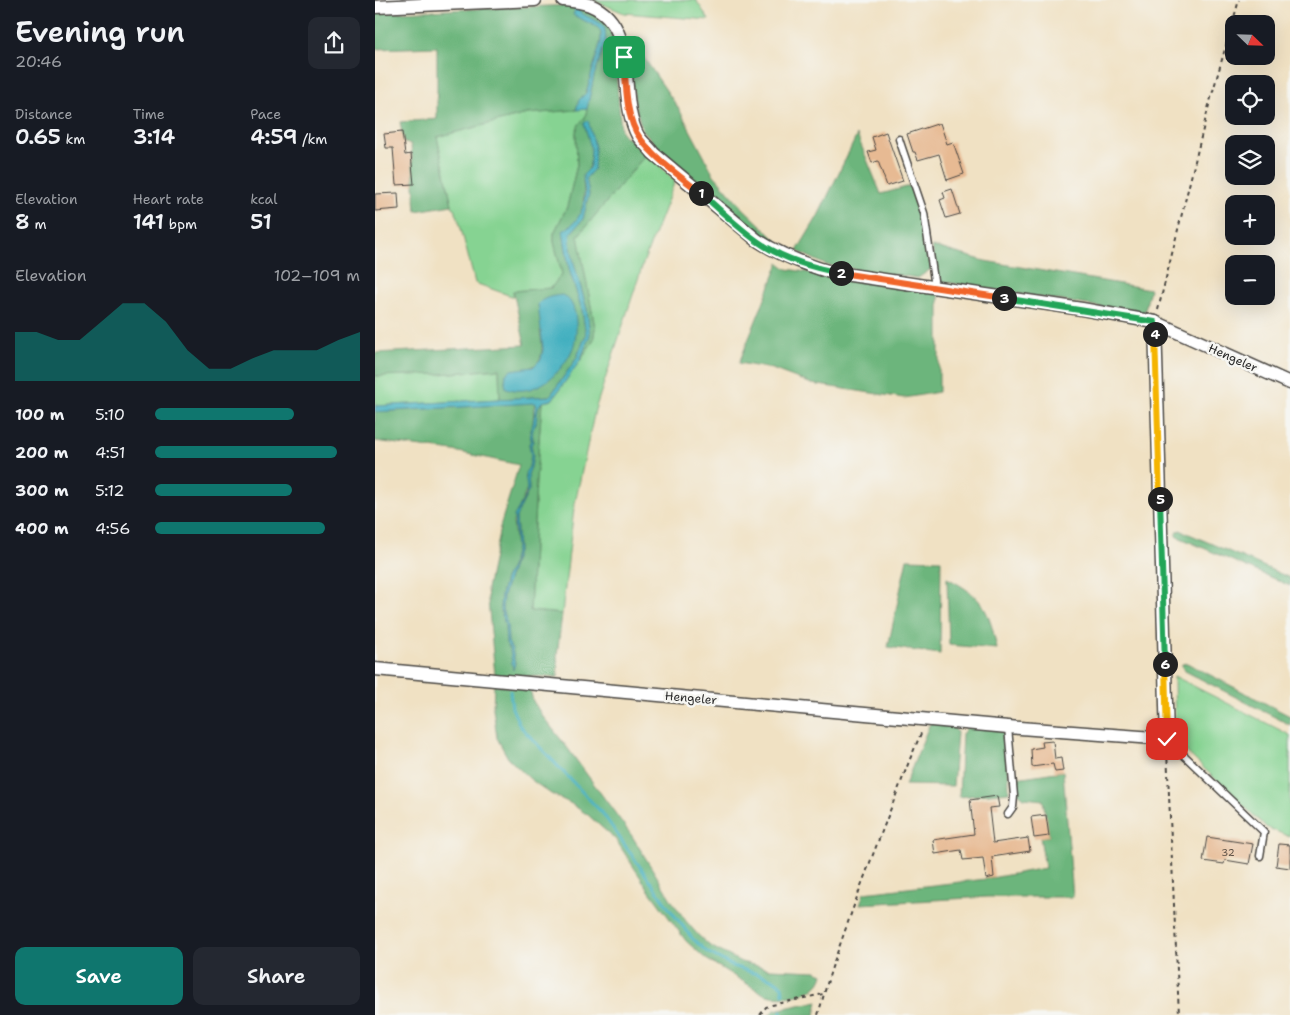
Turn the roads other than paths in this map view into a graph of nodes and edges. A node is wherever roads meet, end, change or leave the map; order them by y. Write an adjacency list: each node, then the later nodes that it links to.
1 (535, 0): 3 (street)
2 (563, 0): 6 (street)
3 (436, 2): 4 (street)
4 (375, 7)
5 (899, 139): 6 (lane)
6 (933, 287): 7 (street, Hengeler)
7 (1155, 322): 8 (street, Hengeler); 11 (street)
8 (1290, 383)
9 (375, 669): 10 (street, Hengeler)
10 (1007, 727): 11 (street, Hengeler); 12 (lane)
11 (1167, 739): 13 (lane)
12 (1007, 814)
13 (1260, 856)

